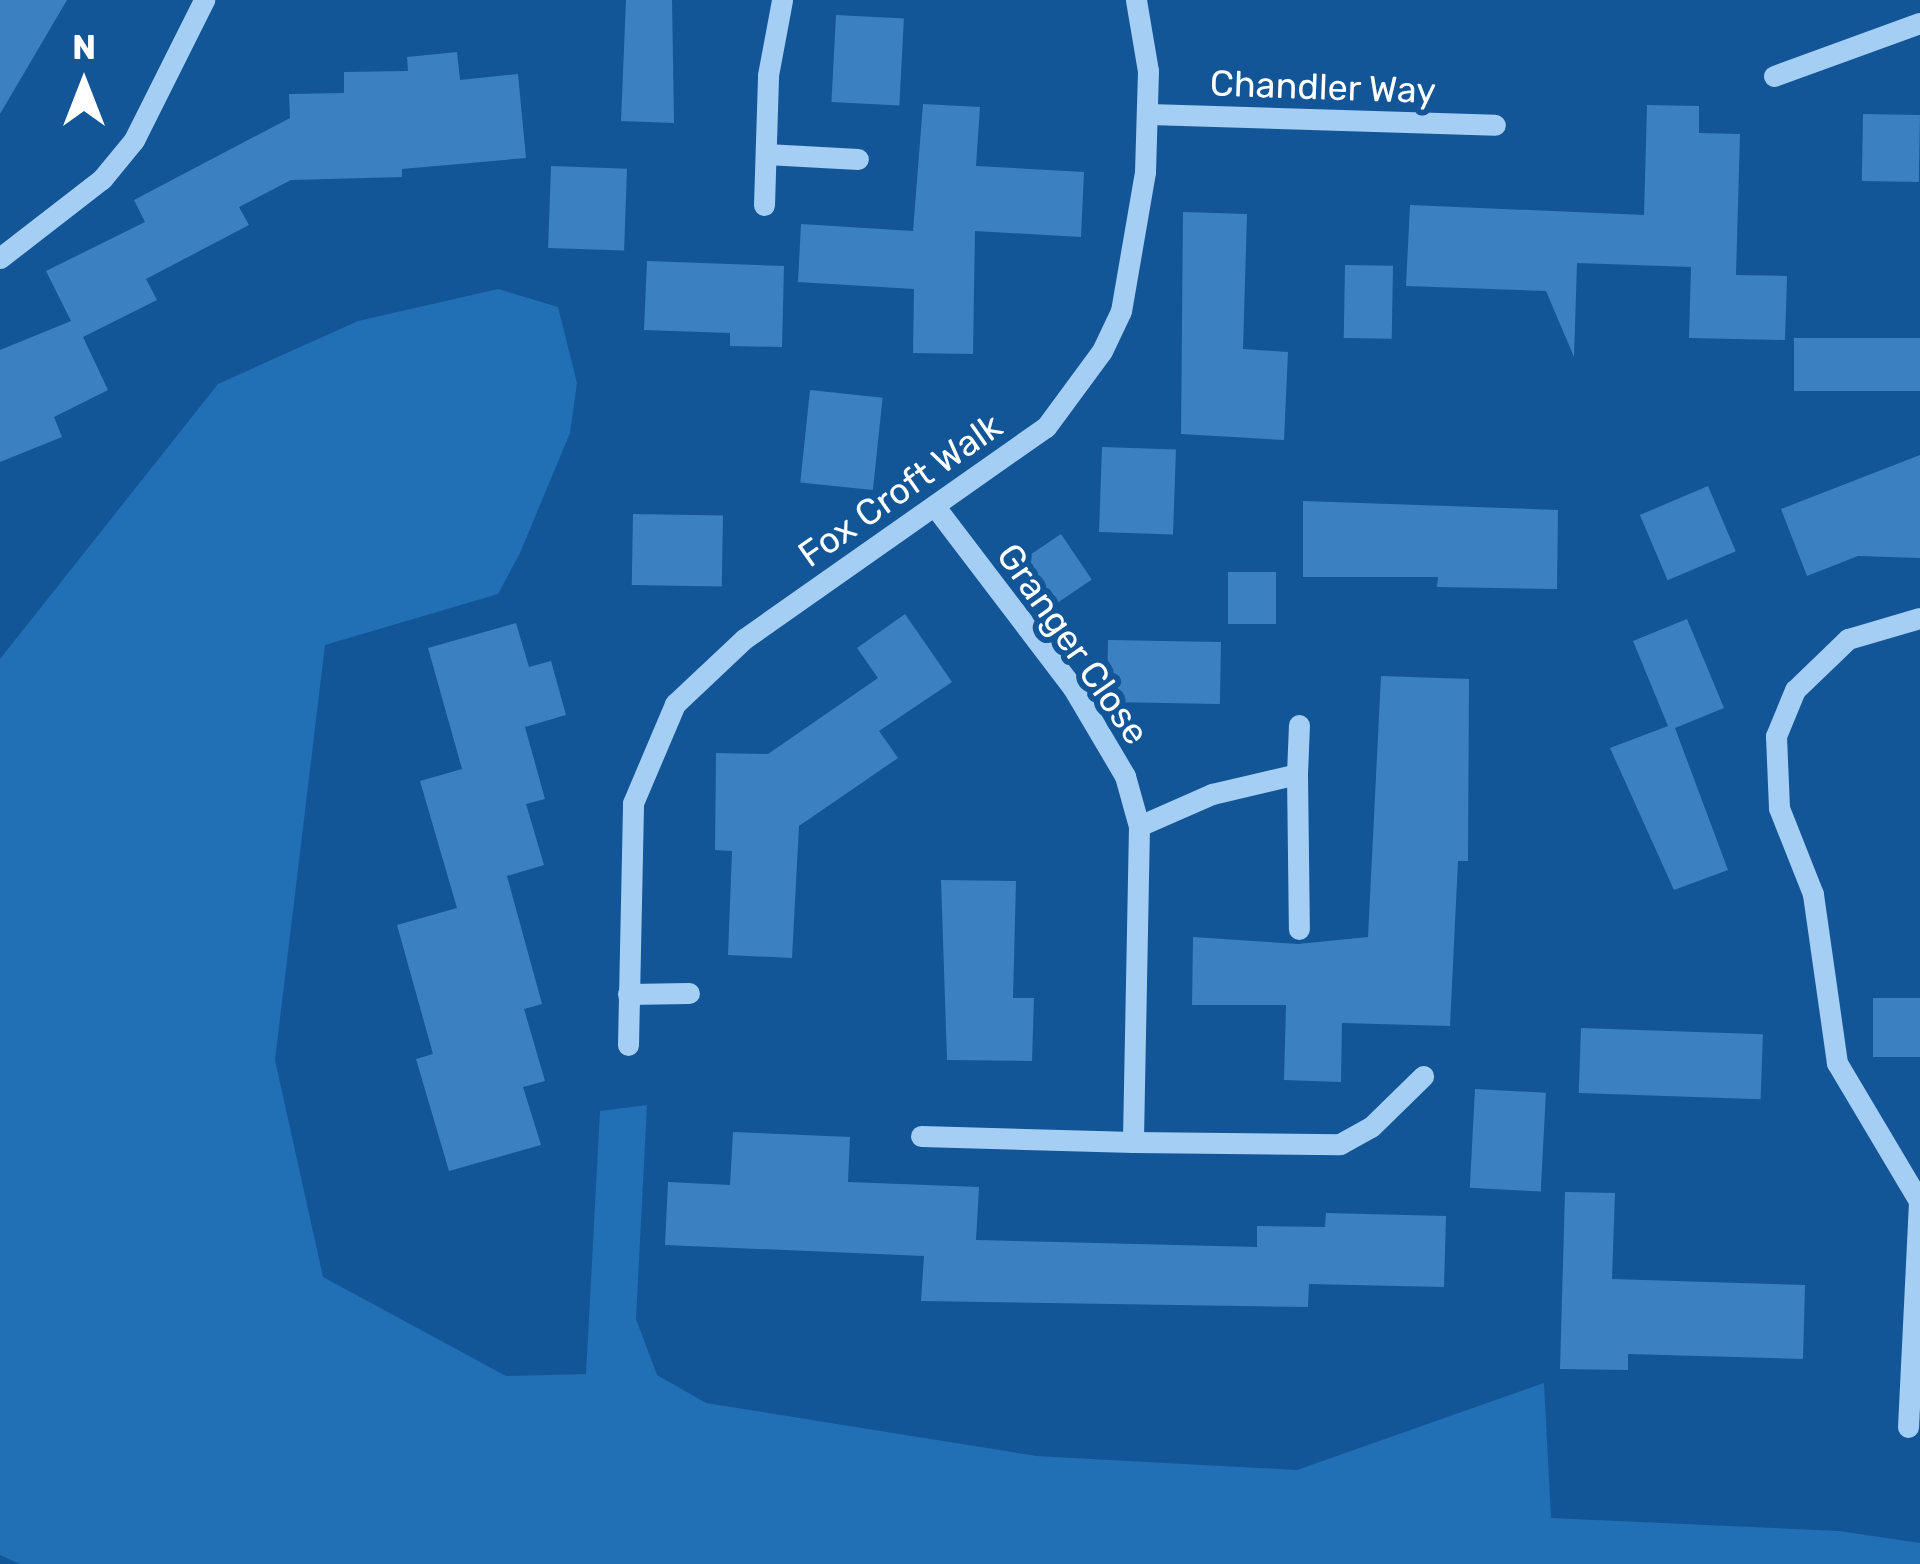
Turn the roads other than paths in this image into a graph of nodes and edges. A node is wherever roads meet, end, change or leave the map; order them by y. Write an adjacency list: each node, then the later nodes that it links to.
1 (204, 0): 11 (street)
2 (782, 0): 8 (street)
3 (1136, 0): 6 (street, Fox Croft Walk)
4 (1920, 23): 5 (street)
5 (1774, 76)
6 (1149, 114): 7 (street, Chandler Way); 12 (street, Fox Croft Walk)
7 (1495, 125)
8 (766, 154): 9 (street); 10 (street)
9 (858, 159)
10 (764, 205)
11 (0, 258)
12 (936, 508): 16 (street, Granger Close); 18 (street, Fox Croft Walk)
13 (1920, 618): 24 (street)
14 (1298, 725): 15 (street)
15 (1297, 774): 16 (street); 17 (street)
16 (1139, 826): 23 (street, Granger Close)
17 (1298, 929)
18 (628, 994): 19 (street); 20 (street, Fox Croft Walk)
19 (689, 994)
20 (628, 1045)
21 (1423, 1076): 23 (street)
22 (921, 1136): 23 (street)
23 (1133, 1142)
24 (1908, 1427)

